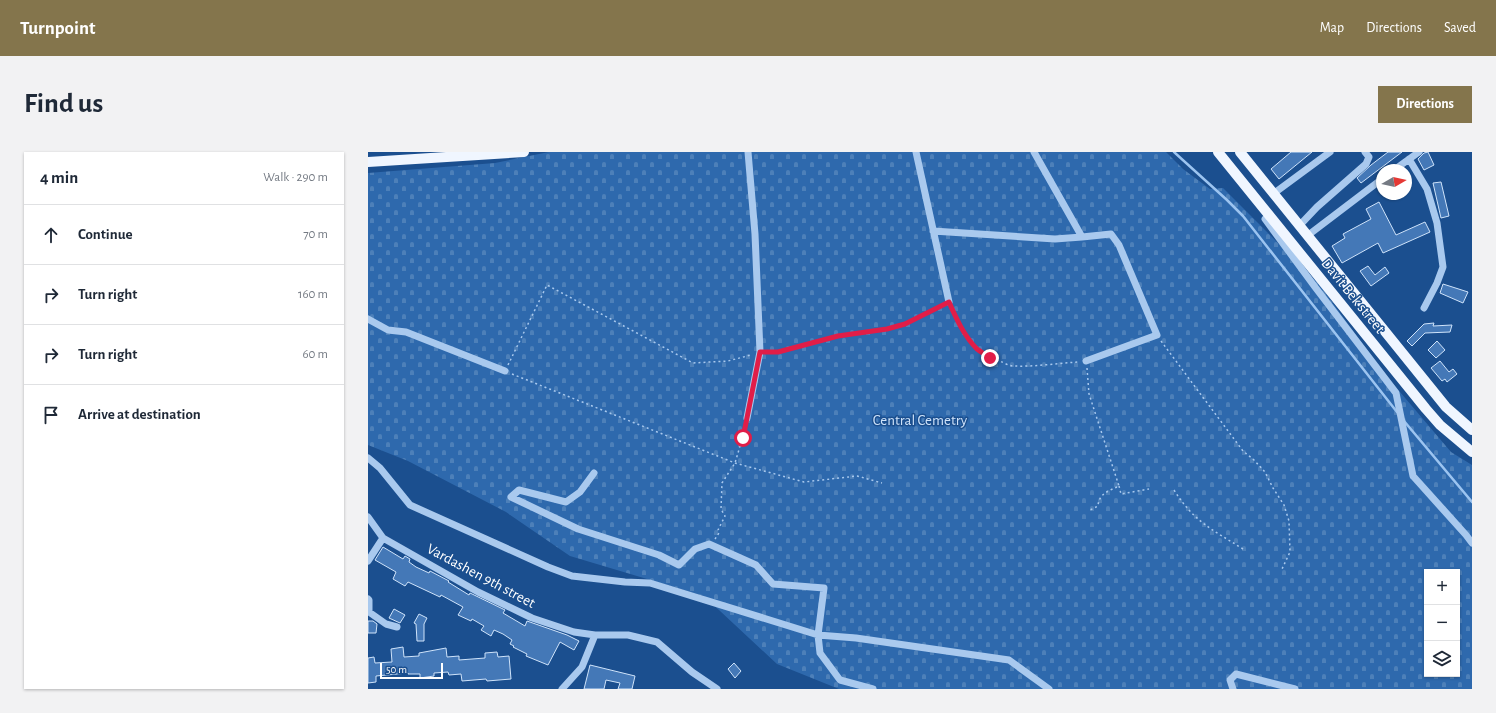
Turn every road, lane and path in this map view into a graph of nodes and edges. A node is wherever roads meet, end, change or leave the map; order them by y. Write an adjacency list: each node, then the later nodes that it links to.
1 (524, 152): 11 (main road)
2 (748, 152): 24 (street)
3 (916, 152): 17 (street)
4 (1034, 152): 19 (street)
5 (1218, 152): 15 (main road, Davit Bek street)
6 (1240, 152): 14 (main road, Davit Bek street)
7 (1330, 152): 14 (street)
8 (1365, 152): 16 (street)
9 (1420, 152): 10 (street)
10 (1409, 158): 12 (street); 21 (street)
11 (368, 162)
12 (1402, 164)
13 (1376, 184): 18 (street)
14 (1274, 194): 16 (main road, Davit Bek street)
15 (1268, 215): 29 (main road, Davit Bek street); 40 (street)
16 (1299, 226): 18 (main road, Davit Bek street)
17 (933, 231): 19 (street); 20 (street)
18 (1307, 236): 28 (main road, Davit Bek street)
19 (1082, 237): 23 (street)
20 (949, 302): 24 (path); 25 (path)
21 (1424, 308)
22 (368, 319): 26 (street)
23 (1157, 335): 25 (street); 44 (path)
24 (760, 352): 26 (path); 27 (street)
25 (1086, 361): 34 (path)
26 (505, 371): 31 (path)
27 (747, 418): 31 (path)
28 (1472, 430)
29 (1472, 452)
30 (368, 458): 48 (street)
31 (735, 463): 33 (path); 41 (path)
32 (594, 474): 41 (street)
33 (882, 483)
34 (1119, 486): 35 (path); 37 (path)
35 (1149, 489)
36 (1174, 490): 42 (path)
37 (1088, 512)
38 (368, 518): 39 (street, Vardashen 9th street)
39 (383, 538): 43 (street); 47 (street, Vardashen 9th street)
40 (1472, 543)
41 (714, 546): 48 (street)
42 (1243, 549)
43 (368, 561)
44 (1282, 569)
45 (368, 599): 46 (street)
46 (397, 627)
47 (595, 635): 49 (street); 50 (street, Vardashen 9th street)
48 (818, 635): 51 (street); 52 (street)
49 (562, 689)
50 (717, 689)
51 (873, 689)
52 (1049, 689)
53 (1233, 689): 54 (street)
54 (1295, 689)

